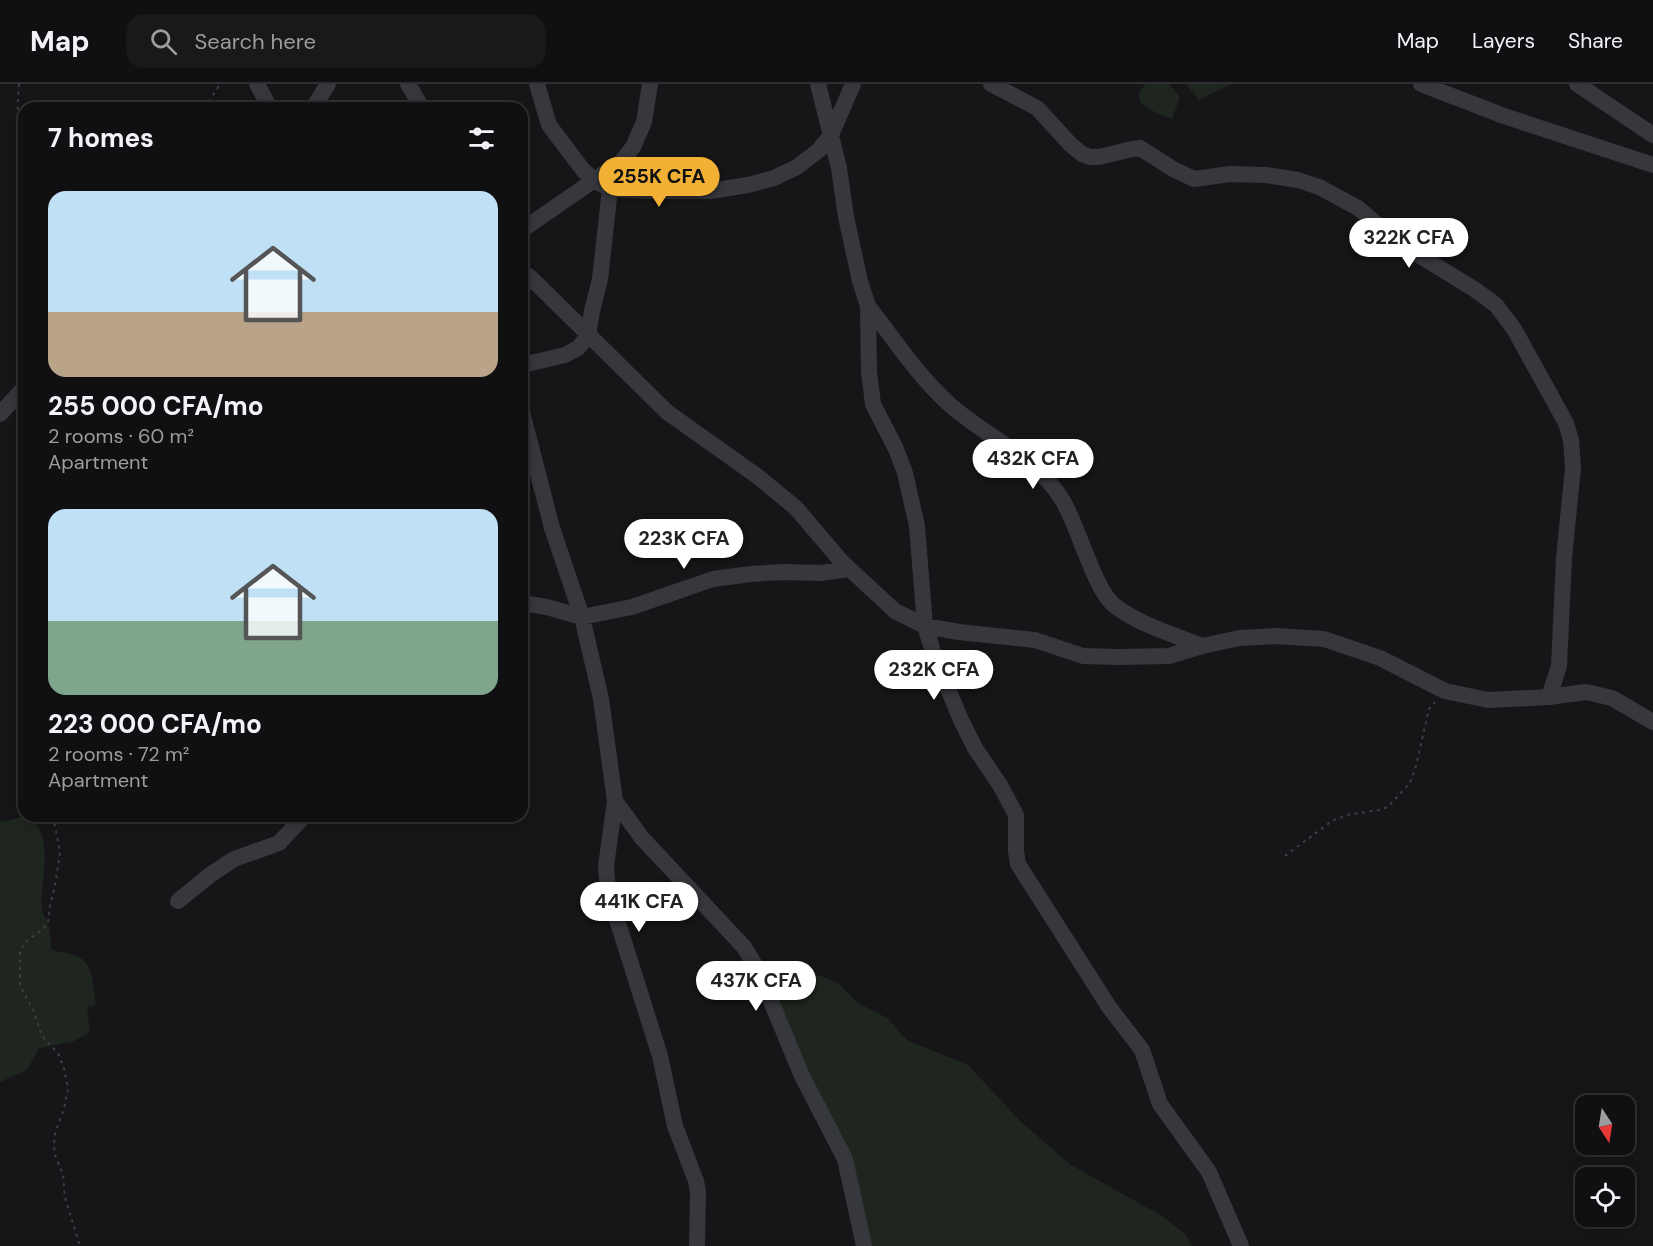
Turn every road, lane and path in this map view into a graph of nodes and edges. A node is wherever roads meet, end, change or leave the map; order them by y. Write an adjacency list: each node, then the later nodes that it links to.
1 (19, 84): 14 (path)
2 (220, 84): 15 (path)
3 (257, 84): 16 (street)
4 (328, 84): 17 (street)
5 (408, 84): 18 (street)
6 (537, 84): 24 (street)
7 (650, 84): 23 (street)
8 (818, 84): 20 (street)
9 (854, 84): 20 (street)
10 (991, 84): 40 (street)
11 (1421, 84): 22 (street)
12 (1577, 84): 21 (street)
13 (18, 102): 19 (path)
14 (18, 102)
15 (209, 102)
16 (267, 102)
17 (317, 102)
18 (418, 102)
19 (18, 131)
20 (831, 135): 25 (street); 28 (street)
21 (1653, 135)
22 (1653, 165)
23 (618, 166): 24 (street); 25 (street)
24 (595, 181): 25 (street); 26 (street)
25 (610, 189): 29 (street)
26 (528, 226)
27 (528, 276): 29 (street)
28 (868, 306): 37 (street); 38 (street)
29 (588, 336): 30 (street); 34 (street)
30 (528, 364)
31 (18, 394): 32 (street)
32 (0, 414)
33 (528, 435): 36 (street)
34 (849, 569): 36 (street); 37 (street)
35 (528, 604): 36 (street)
36 (582, 617): 42 (street)
37 (926, 626): 38 (street); 50 (street)
38 (1202, 646): 39 (street)
39 (1445, 690): 40 (street); 45 (path)
40 (1549, 697): 41 (street)
41 (1653, 722)
42 (615, 801): 48 (street); 49 (street)
43 (53, 822): 47 (path)
44 (298, 822): 46 (street)
45 (1285, 856)
46 (178, 901)
47 (80, 1246)
48 (697, 1246)
49 (864, 1246)
50 (1241, 1246)

